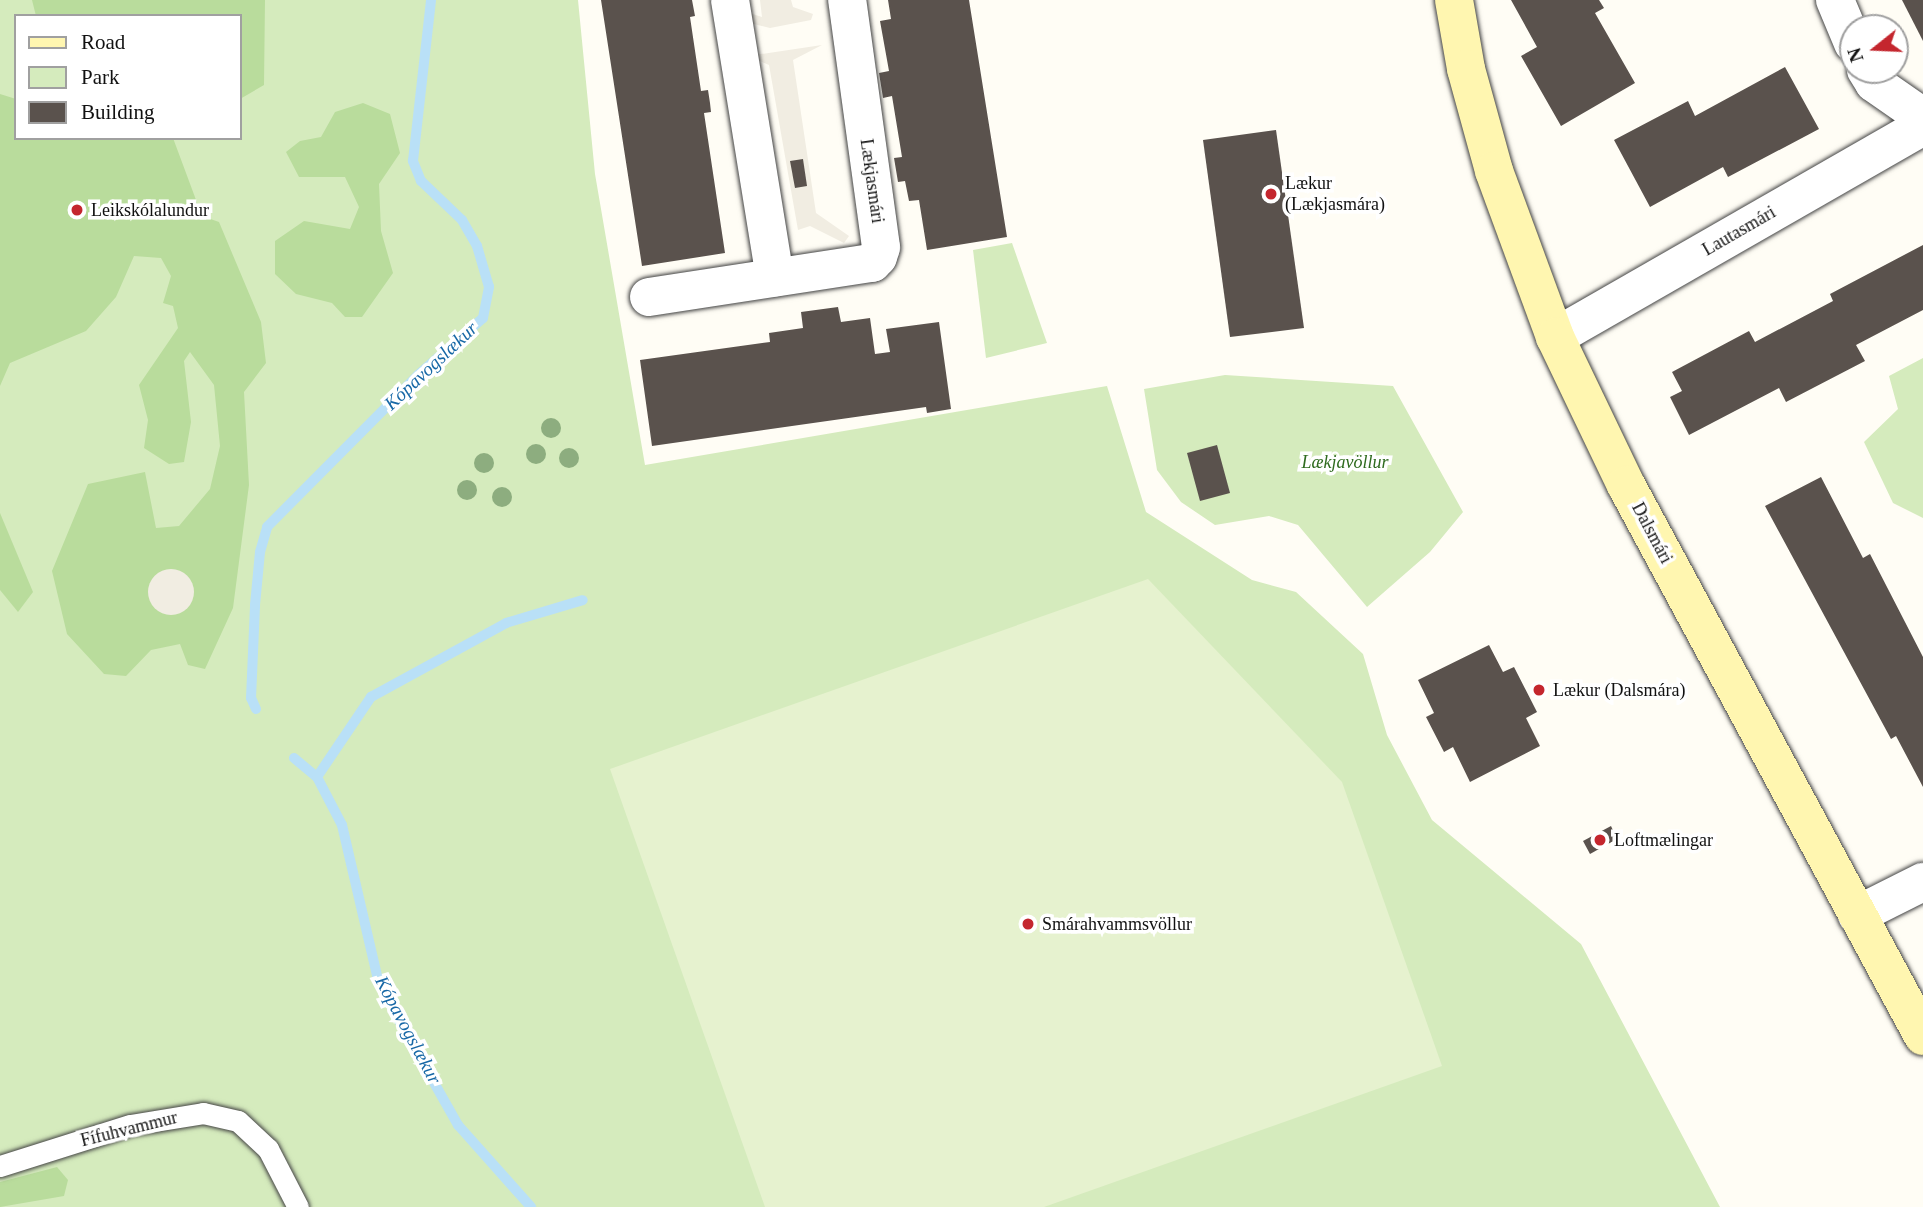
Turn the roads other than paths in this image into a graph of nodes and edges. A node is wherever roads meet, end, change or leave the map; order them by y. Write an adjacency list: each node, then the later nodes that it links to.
1 (730, 0): 7 (street)
2 (848, 0): 7 (street, Lækjasmári)
3 (1454, 0): 9 (street, Dalsmári)
4 (1875, 84): 5 (street)
5 (1923, 117)
6 (1923, 126): 9 (street, Lautasmári)
7 (775, 278): 8 (street, Lækjasmári)
8 (649, 297)
9 (1555, 337): 11 (street, Dalsmári)
10 (1923, 882): 11 (street)
11 (1857, 915): 12 (street, Dalsmári)
12 (1923, 1036)
13 (0, 1166): 14 (lane, Fífuhvammur)
14 (298, 1207)

